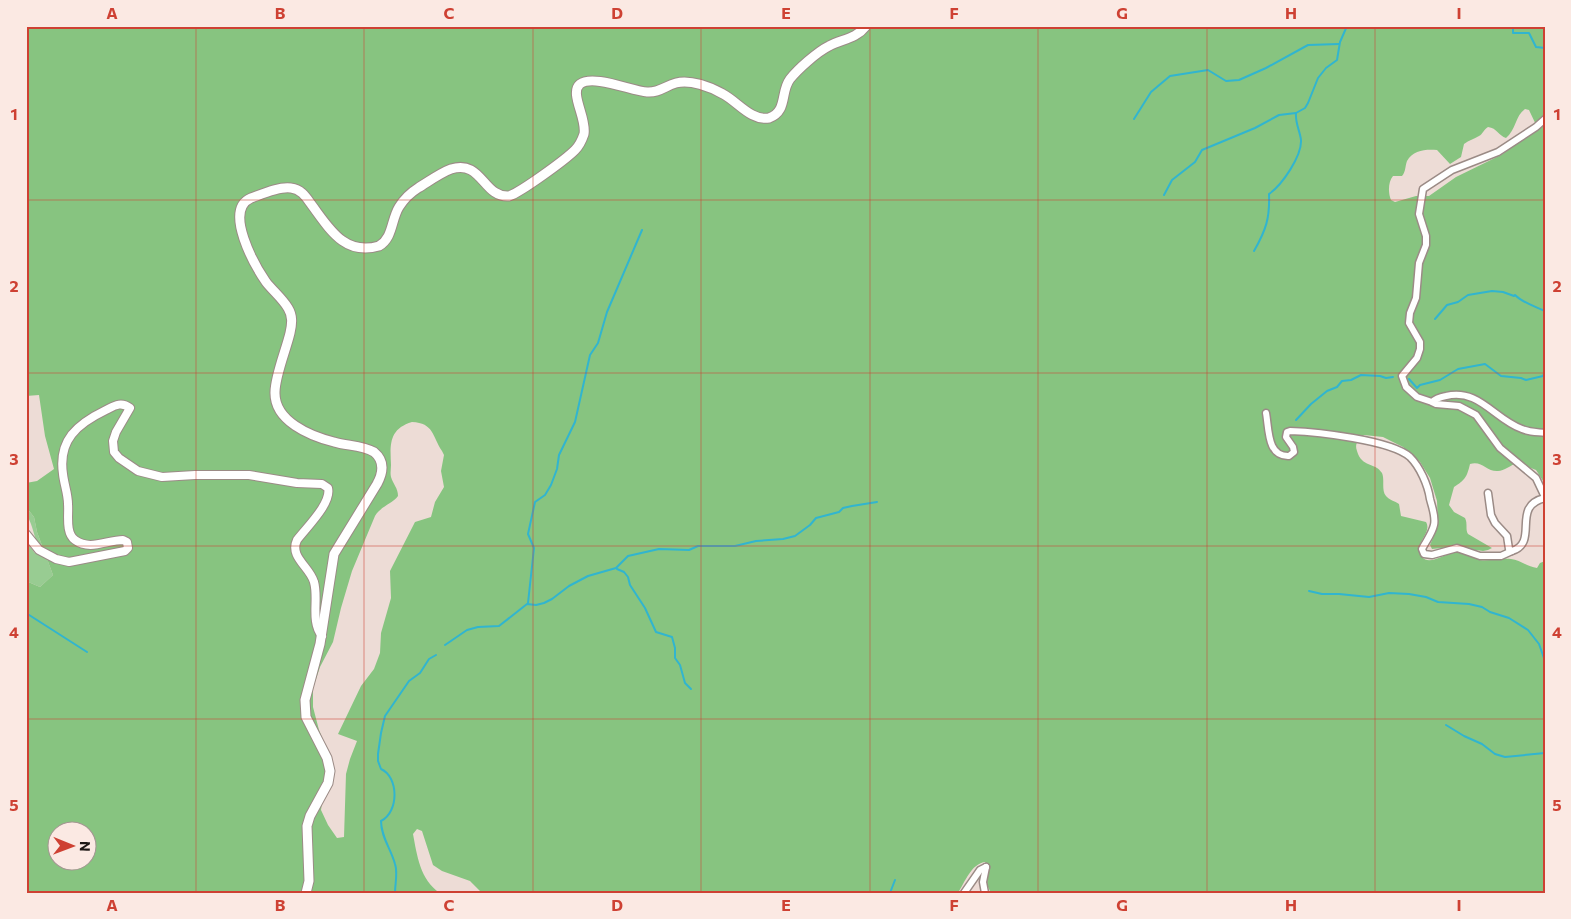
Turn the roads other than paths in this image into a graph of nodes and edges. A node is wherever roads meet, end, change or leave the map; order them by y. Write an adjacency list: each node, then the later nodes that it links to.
1 (866, 26): 10 (main road)
2 (1545, 119): 3 (street)
3 (1432, 402): 5 (street); 7 (street)
4 (1266, 413): 9 (street)
5 (1545, 433)
6 (1488, 493): 9 (street)
7 (1545, 498): 9 (street)
8 (26, 534): 10 (street)
9 (1512, 551)
10 (322, 636): 11 (main road)
11 (306, 893)
12 (964, 893): 13 (street)
13 (985, 893)

